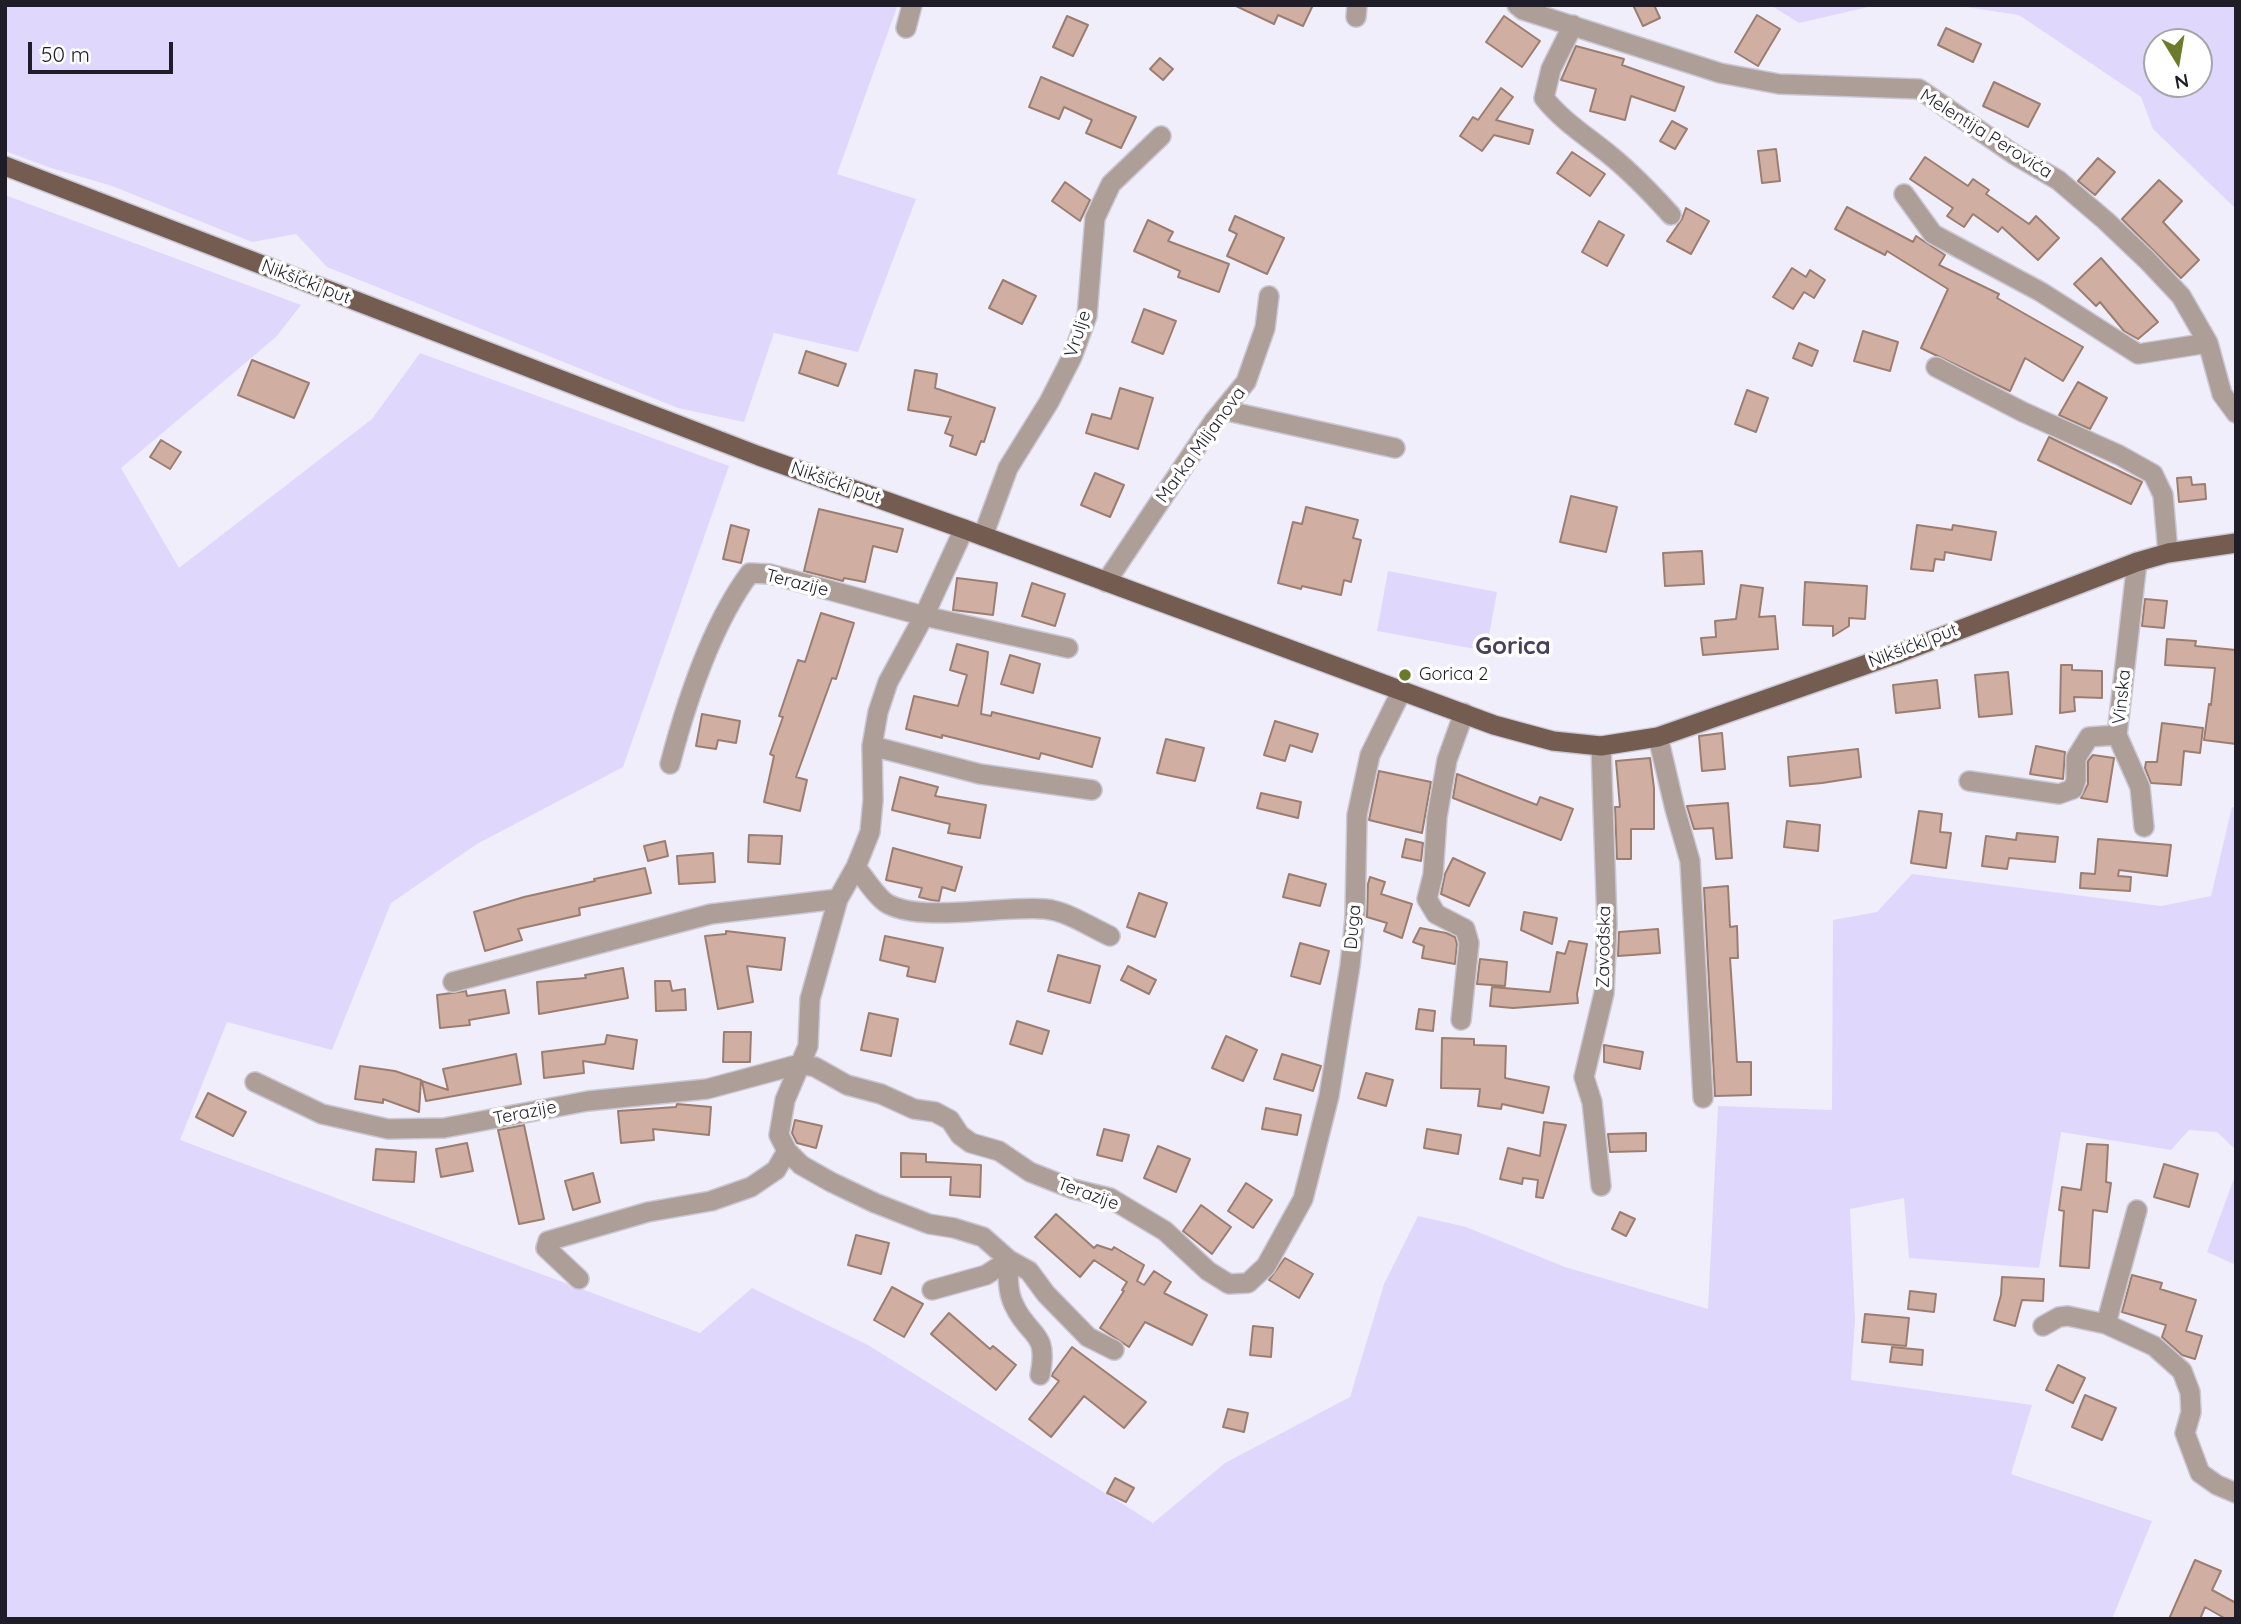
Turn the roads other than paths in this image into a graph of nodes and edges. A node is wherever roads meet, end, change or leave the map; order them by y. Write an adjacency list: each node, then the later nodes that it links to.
1 (912, 5): 4 (street)
2 (1517, 5): 3 (street, Melentija Perovića)
3 (1567, 18): 8 (street); 10 (street, Melentija Perovića)
4 (906, 28)
5 (1161, 136): 15 (street, Vrulje)
6 (5, 166): 15 (main road, Nikšićki put)
7 (1904, 194): 10 (street)
8 (1671, 215)
9 (1269, 296): 12 (street, Marka Miljanova)
10 (2208, 343): 13 (street, Melentija Perovića)
11 (1936, 367): 17 (street)
12 (1223, 410): 14 (street); 19 (street, Marka Miljanova)
13 (2236, 413)
14 (1395, 448)
15 (974, 532): 19 (main road, Nikšićki put); 20 (street)
16 (2236, 543): 17 (main road, Nikšićki put)
17 (2168, 553): 18 (main road, Nikšićki put)
18 (2137, 562): 24 (street, Vinska); 25 (main road, Nikšićki put)
19 (1105, 582): 22 (main road, Nikšićki put)
20 (924, 616): 21 (street, Terazije); 26 (street); 28 (street, Terazije)
21 (1068, 648)
22 (1402, 690): 23 (main road, Nikšićki put); 41 (street, Duga)
23 (1464, 713): 27 (main road, Nikšićki put); 36 (street)
24 (2117, 735): 29 (street); 31 (street, Vinska)
25 (1658, 737): 27 (main road, Nikšićki put); 39 (street)
26 (872, 746): 30 (street); 32 (street)
27 (1601, 746): 42 (street, Zavođska)
28 (670, 764)
29 (1969, 781)
30 (1092, 790)
31 (2144, 827)
32 (856, 867): 33 (street); 34 (street)
33 (838, 899): 35 (street); 37 (street)
34 (1110, 936)
35 (453, 982)
36 (1461, 1020)
37 (800, 1064): 38 (street, Terazije); 40 (street); 41 (street, Terazije)
38 (255, 1082)
39 (1703, 1098)
40 (787, 1151): 44 (street); 45 (street)
41 (1311, 1168)
42 (1601, 1186)
43 (2137, 1210): 47 (street)
44 (1009, 1260): 46 (street); 49 (street); 50 (street)
45 (579, 1279)
46 (932, 1290)
47 (2106, 1324): 48 (street); 51 (street)
48 (2043, 1326)
49 (1114, 1350)
50 (1040, 1375)
51 (2236, 1493)

